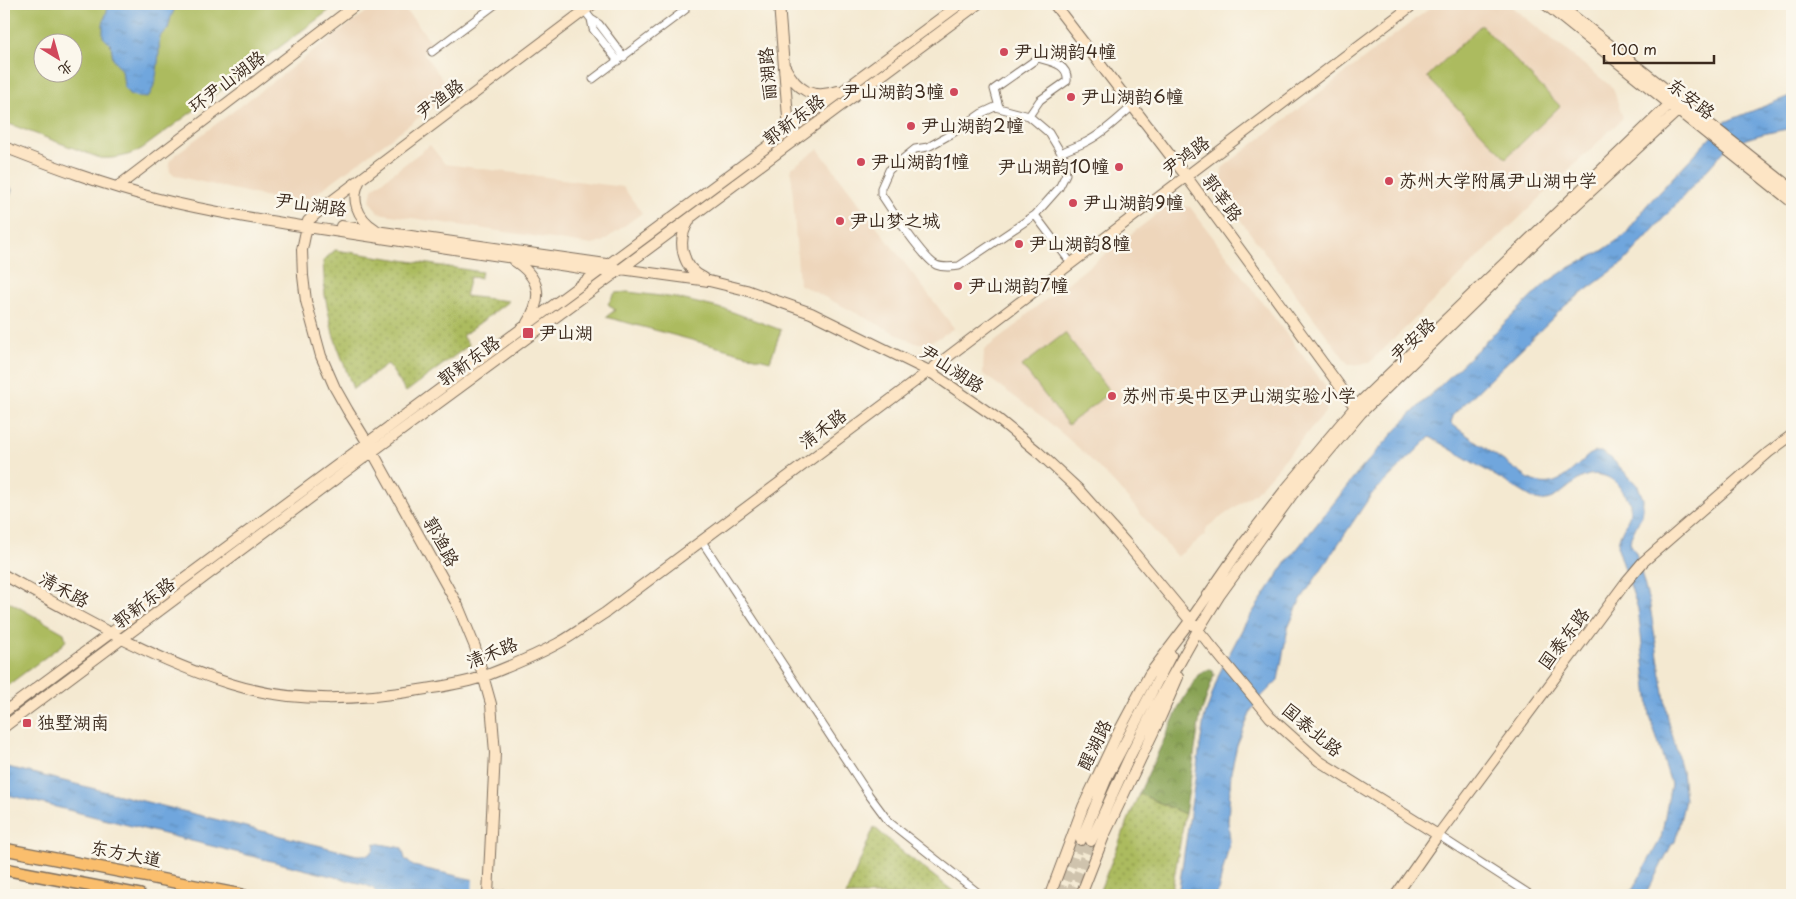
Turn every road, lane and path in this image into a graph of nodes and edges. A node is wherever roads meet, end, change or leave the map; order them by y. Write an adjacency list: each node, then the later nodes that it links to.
1 (357, 4): 30 (main road, 环尹山湖路)
2 (496, 4): 13 (street)
3 (593, 4): 12 (main road, 尹渔路)
4 (779, 4): 15 (main road, 丽湖路)
5 (960, 4): 17 (main road, 郭新东路)
6 (978, 4): 23 (main road, 郭新东路)
7 (1054, 4): 19 (main road, 郭莘路)
8 (1414, 4): 28 (main road, 尹鸿路)
9 (1545, 4): 18 (main road, 东安路)
10 (1558, 4): 18 (main road, 东安路)
11 (685, 10): 14 (street)
12 (588, 15): 14 (street); 29 (main road, 尹渔路)
13 (432, 52)
14 (621, 59): 16 (street)
15 (784, 64): 17 (main road); 22 (main road, 丽湖路)
16 (593, 79)
17 (848, 87): 22 (main road, 郭新东路)
18 (1678, 104): 27 (main road, 东安路); 45 (main road, 尹安路)
19 (1133, 106): 26 (street); 28 (main road, 郭莘路)
20 (999, 107): 21 (street); 21 (street); 33 (street)
21 (1029, 116): 26 (street)
22 (789, 130): 23 (main road); 39 (main road, 郭新东路)
23 (796, 139): 34 (main road, 郭新东路)
24 (4, 140): 30 (main road, 尹山湖路)
25 (4, 147): 30 (main road, 尹山湖路)
26 (1061, 152): 33 (street)
27 (1750, 161): 31 (main road, 东安路); 32 (main road, 东安路)
28 (1186, 176): 38 (main road, 尹鸿路); 45 (main road, 郭莘路)
29 (361, 179): 35 (main road, 尹渔路); 36 (main road)
30 (120, 184): 35 (main road, 尹山湖路)
31 (1792, 189)
32 (1792, 202)
33 (1035, 215): 38 (street)
34 (692, 216): 40 (main road, 郭新东路); 42 (main road)
35 (307, 224): 36 (main road, 尹山湖路); 37 (main road, 尹山湖路); 47 (main road, 郭渔路)
36 (378, 231): 39 (main road, 尹山湖路)
37 (510, 258): 41 (main road, 尹山湖路); 43 (main road)
38 (1071, 263): 44 (main road, 尹鸿路)
39 (611, 264): 40 (main road, 尹山湖路); 41 (main road, 郭新东路)
40 (621, 269): 41 (main road, 尹山湖路); 42 (main road, 尹山湖路); 47 (main road, 郭新东路)
41 (600, 271): 43 (main road, 郭新东路)
42 (709, 281): 44 (main road, 尹山湖路)
43 (523, 328): 47 (main road, 郭新东路)
44 (929, 371): 48 (main road, 清禾路); 50 (main road, 尹山湖路)
45 (1358, 410): 50 (main road, 尹安路); 51 (main road, 尹安路)
46 (1792, 435): 57 (main road, 国泰东路)
47 (370, 447): 52 (main road, 郭新东路); 53 (main road, 郭新东路); 54 (main road, 郭渔路)
48 (701, 540): 54 (main road, 清禾路); 63 (street)
49 (4, 575): 52 (main road, 清禾路)
50 (1190, 621): 51 (main road, 国泰北路); 51 (main road); 64 (main road, 醒湖路)
51 (1198, 630): 57 (main road, 国泰北路); 65 (main road)
52 (110, 633): 53 (main road, 清禾路); 55 (main road, 郭新东路)
53 (121, 640): 54 (main road, 清禾路); 56 (main road, 郭新东路)
54 (484, 676): 62 (main road, 郭渔路)
55 (4, 712)
56 (4, 727)
57 (1438, 835): 66 (main road, 国泰东路); 67 (street)
58 (4, 849): 61 (main road, 东方大道)
59 (4, 869): 60 (main road)
60 (140, 895)
61 (242, 895)
62 (488, 895)
63 (981, 895)
64 (1050, 895)
65 (1081, 895)
66 (1396, 895)
67 (1531, 895)

